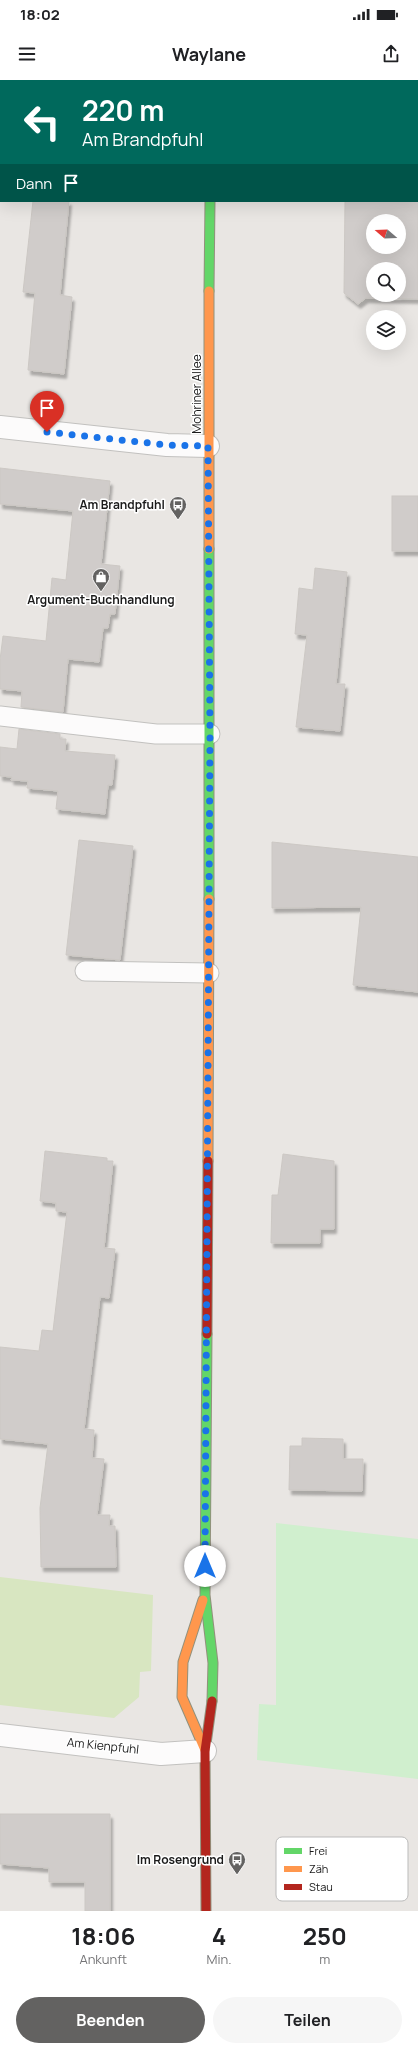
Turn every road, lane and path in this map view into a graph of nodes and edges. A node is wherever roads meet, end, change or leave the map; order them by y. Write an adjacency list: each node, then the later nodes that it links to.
1 (210, 202): 3 (main road, Mohriner Allee)
2 (0, 427): 3 (street)
3 (208, 446): 5 (main road, Mohriner Allee)
4 (0, 716): 5 (lane)
5 (210, 734): 7 (main road, Mohriner Allee)
6 (85, 971): 7 (lane)
7 (209, 973): 8 (main road, Mohriner Allee)
8 (205, 1596): 10 (main road, Mohriner Allee); 10 (main road, Mohriner Allee)
9 (0, 1735): 10 (street, Am Kienpfuhl)
10 (205, 1751): 11 (main road, Mohriner Allee)
11 (206, 1911)

